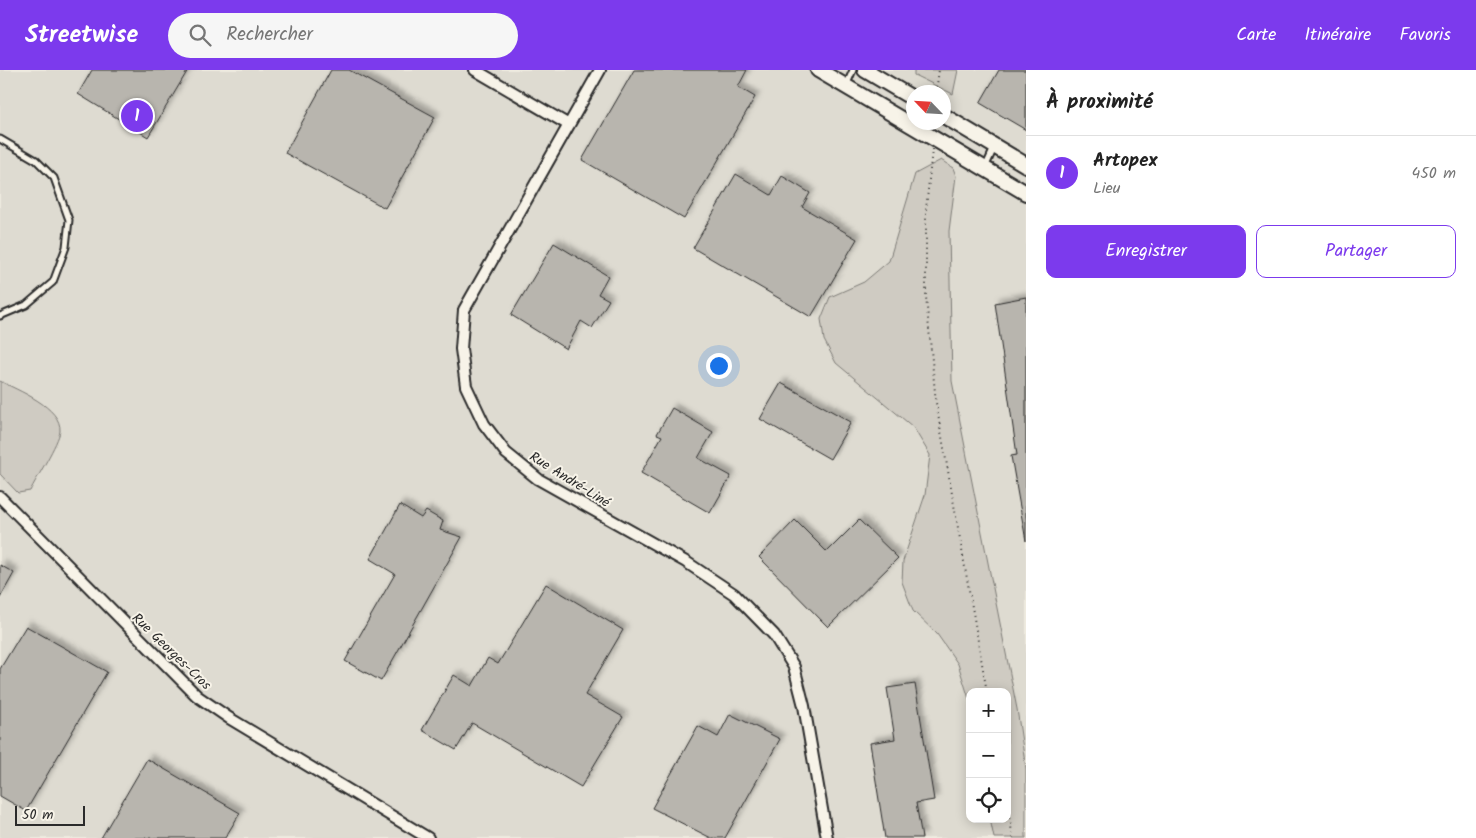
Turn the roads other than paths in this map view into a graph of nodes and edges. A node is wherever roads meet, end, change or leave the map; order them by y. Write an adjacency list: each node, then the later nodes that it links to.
1 (475, 70): 10 (street)
2 (600, 70): 10 (street, Rue André-Liné)
3 (818, 70): 6 (street)
4 (853, 70): 6 (lane)
5 (865, 70): 7 (street)
6 (845, 86): 8 (street)
7 (906, 94)
8 (906, 117)
9 (951, 120): 13 (street)
10 (569, 125): 20 (street, Rue André-Liné)
11 (923, 130): 15 (street)
12 (0, 139): 17 (lane)
13 (995, 146): 14 (street); 15 (lane)
14 (1026, 165)
15 (985, 168): 16 (street)
16 (1026, 193)
17 (0, 316)
18 (0, 498): 19 (street, Rue Georges-Cros)
19 (428, 838)
20 (826, 838)

